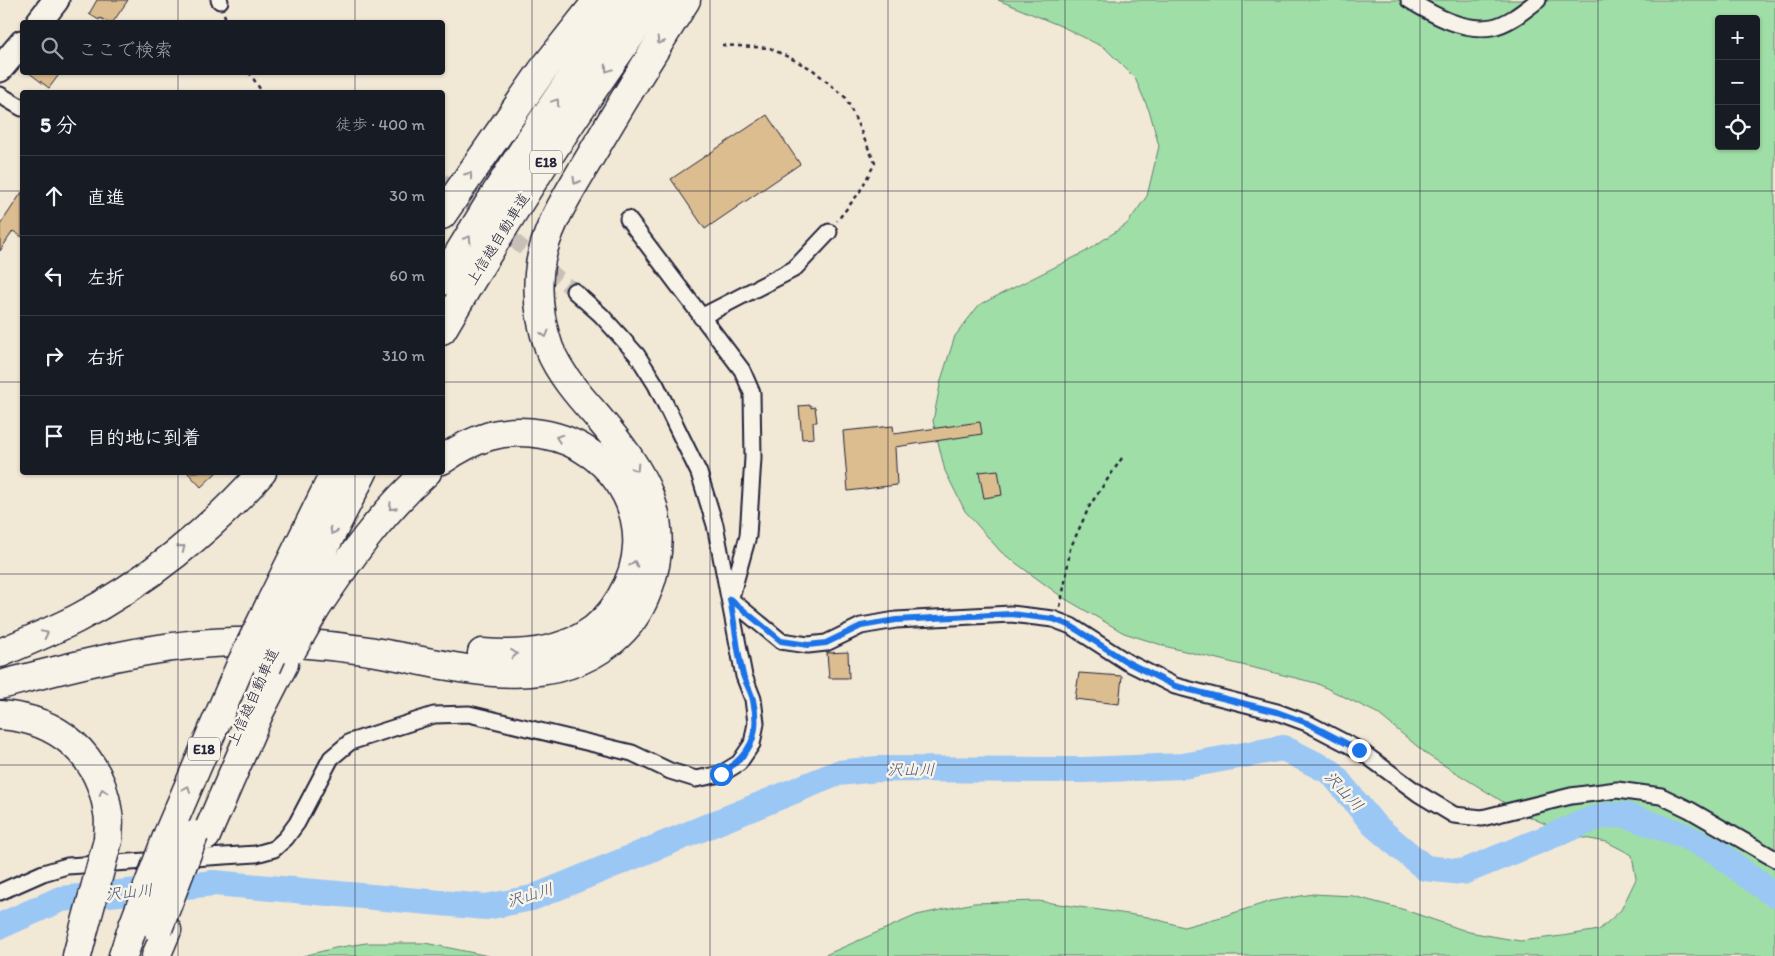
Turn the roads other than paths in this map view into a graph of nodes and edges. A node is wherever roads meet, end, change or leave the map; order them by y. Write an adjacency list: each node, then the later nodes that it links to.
1 (56, 0): 8 (main road)
2 (598, 0): 13 (highway, one-way to 2)
3 (626, 0): 16 (highway, 上信越自動車道 / E18, one-way to 3)
4 (656, 0): 19 (highway, 上信越自動車道 / E18, one-way to 19)
5 (686, 0): 30 (highway, one-way to 30)
6 (1409, 0): 7 (street)
7 (1538, 0)
8 (41, 20)
9 (20, 45): 10 (main road)
10 (0, 69)
11 (0, 95): 12 (street)
12 (20, 107)
13 (445, 211)
14 (628, 219): 18 (street)
15 (828, 232): 18 (street)
16 (445, 276)
17 (574, 291): 25 (street)
18 (702, 317): 25 (street)
19 (445, 325)
20 (445, 458): 29 (highway, one-way to 20)
21 (259, 475): 27 (highway, one-way to 21)
22 (334, 475): 26 (highway, 上信越自動車道 / E18)
23 (361, 475): 26 (highway, 上信越自動車道 / E18, one-way to 26)
24 (424, 475): 26 (highway, one-way to 26)
25 (730, 599): 33 (street); 34 (street)
26 (293, 606): 28 (highway, 上信越自動車道 / E18, bridge)
27 (0, 653)
28 (264, 665): 32 (highway, 上信越自動車道 / E18); 32 (highway)
29 (0, 667)
30 (0, 685)
31 (0, 715): 36 (highway, one-way to 31, bridge)
32 (189, 835): 35 (highway, 上信越自動車道 / E18, bridge); 35 (highway)
33 (1775, 859)
34 (0, 892)
35 (154, 935): 37 (highway, 上信越自動車道 / E18); 38 (highway, 上信越自動車道 / E18)
36 (80, 945)
37 (122, 956)
38 (148, 956)

